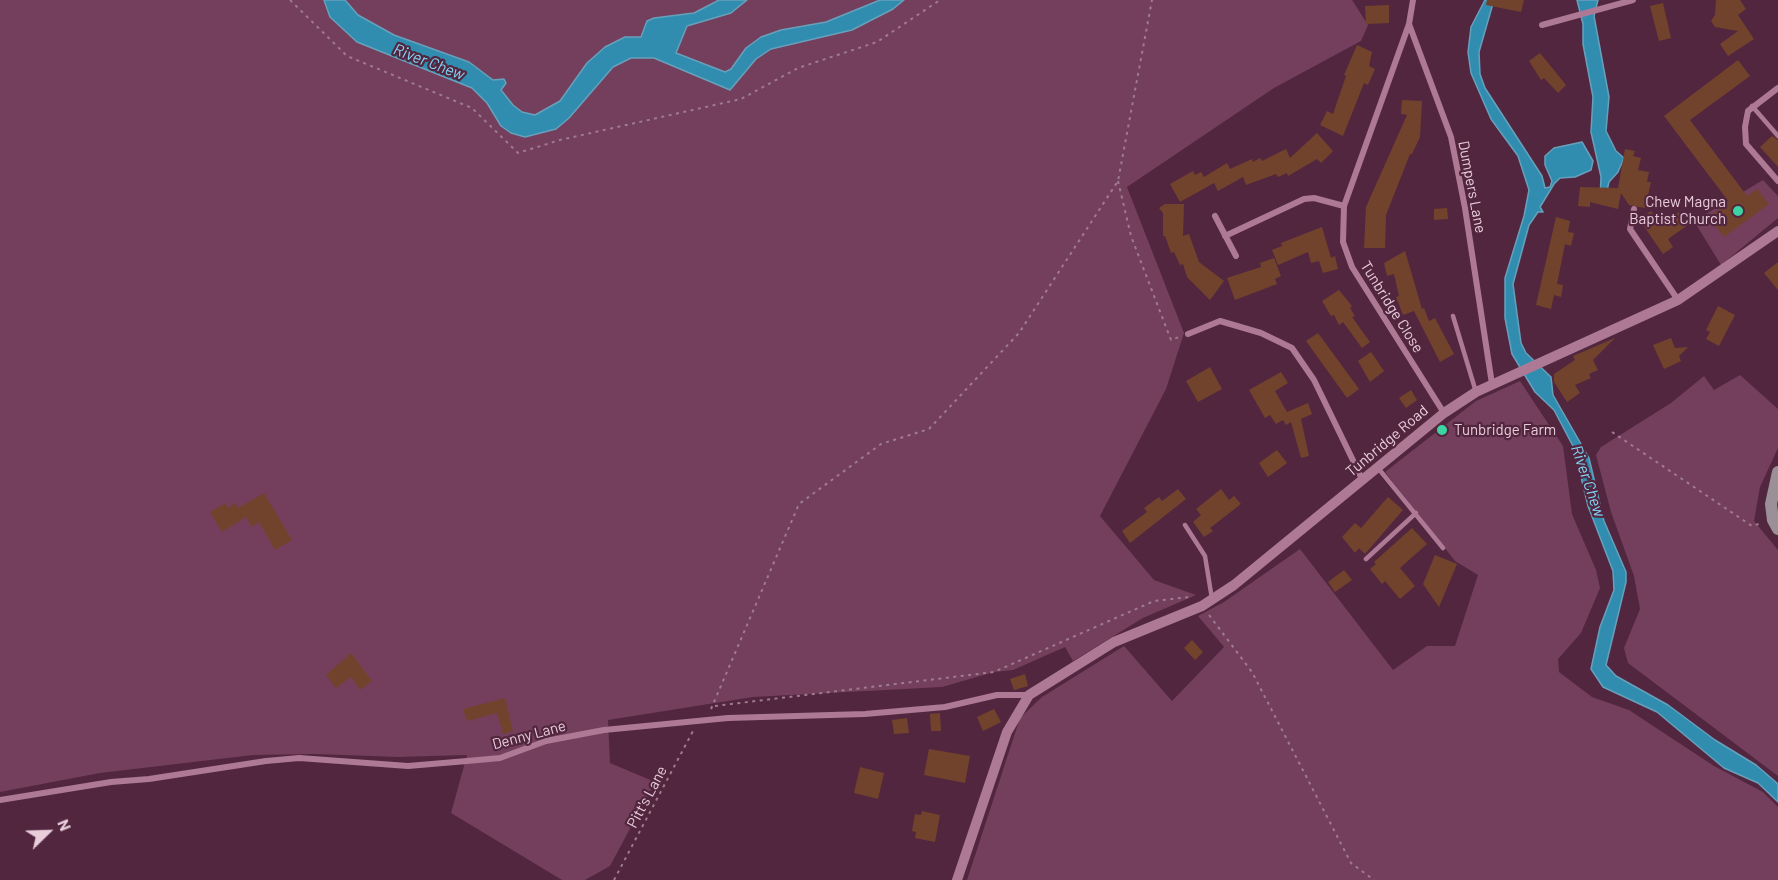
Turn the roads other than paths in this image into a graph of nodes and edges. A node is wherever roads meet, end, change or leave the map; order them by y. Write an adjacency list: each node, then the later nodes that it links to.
1 (1413, 0): 3 (street, Dumpers Lane)
2 (1633, 0): 4 (street)
3 (1409, 24): 9 (street, Tunbridge Close); 18 (street, Dumpers Lane)
4 (1542, 25)
5 (1775, 89): 6 (street)
6 (1752, 106): 7 (lane); 8 (street)
7 (1778, 136)
8 (1778, 182)
9 (1344, 206): 13 (street); 20 (street, Tunbridge Close)
10 (1634, 209): 15 (street)
11 (1215, 216): 13 (street)
12 (1778, 231): 15 (street, Tunbridge Road)
13 (1225, 236): 14 (street)
14 (1236, 256)
15 (1678, 300): 18 (street, Tunbridge Road)
16 (1453, 316): 19 (lane)
17 (1188, 333): 23 (street)
18 (1492, 384): 19 (street, Tunbridge Road)
19 (1476, 392): 20 (street, Tunbridge Road)
20 (1444, 413): 21 (street, Tunbridge Road)
21 (1378, 468): 23 (street, Tunbridge Road); 24 (lane)
22 (1778, 472): 26 (main road)
23 (1362, 481): 29 (street, Tunbridge Road)
24 (1416, 513): 27 (lane); 28 (lane)
25 (1185, 525): 29 (lane)
26 (1776, 525)
27 (1443, 548)
28 (1366, 559)
29 (1207, 602): 30 (street, Tunbridge Road)
30 (1029, 694): 31 (street, Denny Lane); 32 (street)
31 (0, 800)
32 (957, 880)

